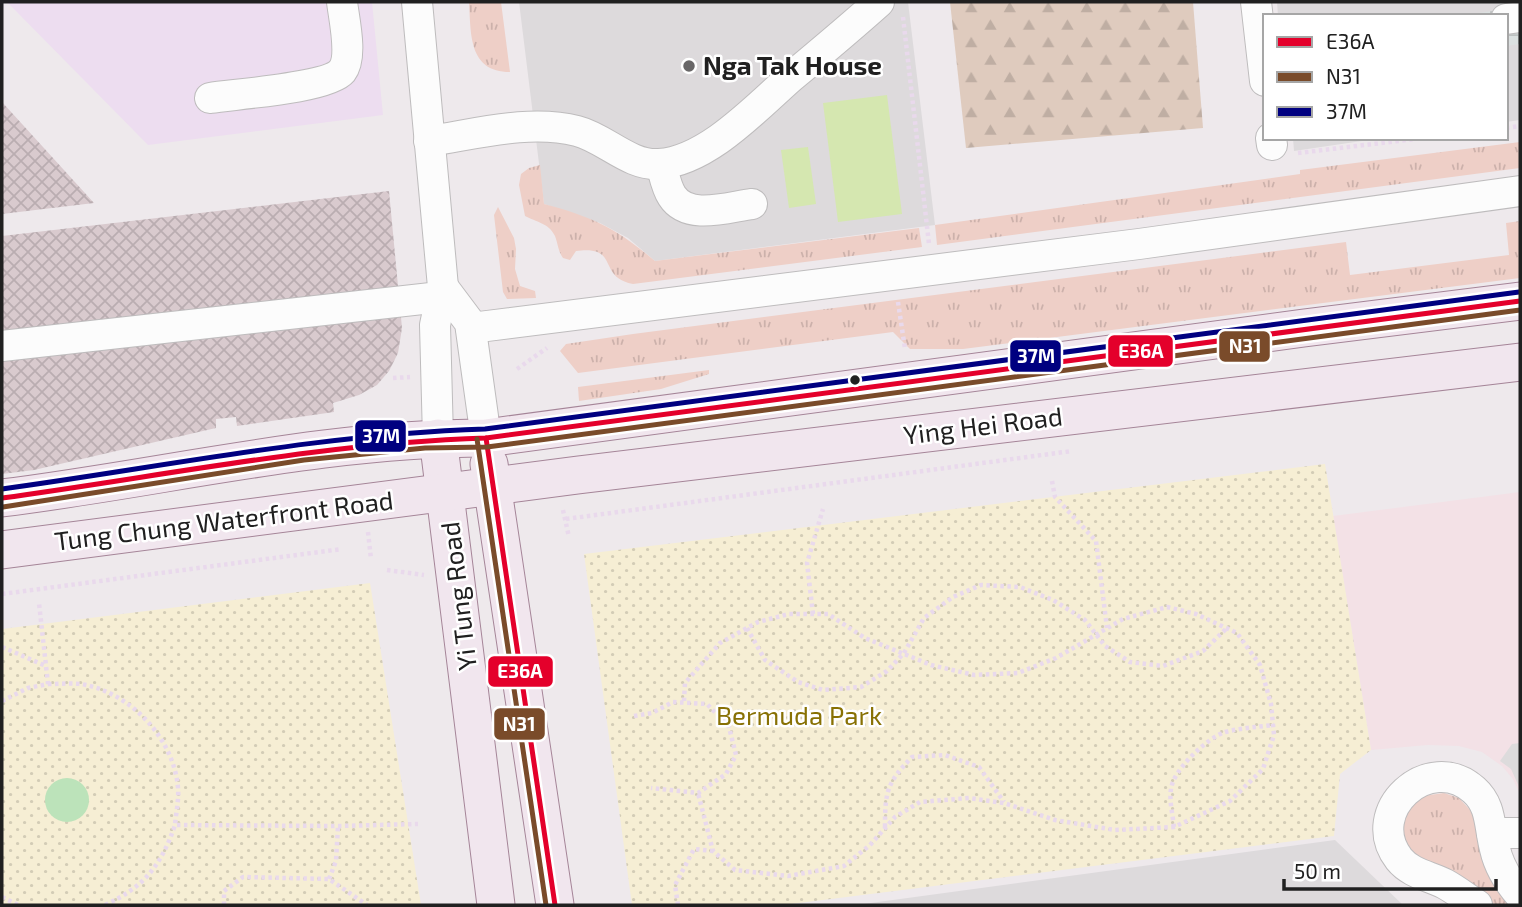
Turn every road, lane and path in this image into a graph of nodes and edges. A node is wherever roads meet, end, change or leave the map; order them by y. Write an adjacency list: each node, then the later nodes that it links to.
1 (342, 2): 6 (street)
2 (417, 2): 8 (street, Yi Tung Road)
3 (1256, 2): 5 (street)
4 (871, 9): 10 (street); 13 (path)
5 (1263, 63)
6 (210, 98)
7 (1387, 140): 9 (path)
8 (429, 141): 10 (street); 15 (street, Yi Tung Road)
9 (1278, 146)
10 (661, 164): 12 (street)
11 (1520, 191): 13 (street)
12 (752, 204)
13 (933, 268): 14 (street)
14 (894, 274): 17 (street); 20 (path)
15 (442, 292): 17 (street, Yi Tung Road); 19 (street); 25 (street, Yi Tung Road)
16 (1520, 301): 26 (main road, Ying Hei Road)
17 (471, 328): 26 (street, Yi Tung Road)
18 (554, 343): 22 (path)
19 (2, 346)
20 (905, 349)
21 (1520, 362): 29 (main road, Ying Hei Road)
22 (517, 369)
23 (411, 376): 24 (path)
24 (393, 378)
25 (439, 438): 26 (main road, Ying Hei Road); 30 (main road, Yi Tung Road); 31 (main road, Tung Chung Waterfront Road)
26 (486, 438): 29 (main road, Yi Tung Road)
27 (1080, 450): 34 (path, Ying Hei Road)
28 (1052, 481): 46 (path)
29 (493, 487): 30 (main road, Ying Hei Road); 75 (main road, Yi Tung Road)
30 (446, 494): 38 (main road, Tung Chung Waterfront Road); 74 (main road, Yi Tung Road)
31 (2, 498)
32 (823, 509): 44 (path)
33 (563, 510): 34 (path)
34 (566, 519): 35 (path)
35 (569, 537)
36 (370, 546): 39 (path)
37 (342, 549): 42 (path, Tung Chung Waterfront Road)
38 (2, 550)
39 (371, 559)
40 (387, 570): 41 (path)
41 (426, 575)
42 (2, 594)
43 (39, 603): 51 (path)
44 (813, 614): 45 (path); 50 (path)
45 (747, 628): 50 (path); 54 (path)
46 (1107, 628): 47 (path); 48 (path)
47 (1227, 628): 48 (path); 56 (path)
48 (1096, 635): 50 (path); 50 (path)
49 (2, 647): 51 (path)
50 (904, 653)
51 (46, 666): 52 (path)
52 (48, 684): 53 (path); 61 (path)
53 (2, 701)
54 (684, 701): 55 (path); 58 (path)
55 (634, 716)
56 (1273, 725): 63 (path); 63 (path)
57 (651, 788): 58 (path)
58 (698, 793): 66 (path)
59 (1004, 803): 63 (path); 64 (path); 64 (path)
60 (418, 824): 62 (path)
61 (175, 825): 62 (path); 71 (path)
62 (338, 826): 67 (path)
63 (1174, 827)
64 (885, 828): 66 (path)
65 (1506, 833): 68 (street); 77 (street)
66 (713, 851): 76 (path)
67 (328, 879): 72 (path); 73 (path)
68 (1520, 895)
69 (2, 897): 70 (path)
70 (18, 905)
71 (105, 905)
72 (224, 905)
73 (367, 905)
74 (496, 905)
75 (555, 905)
76 (678, 905)
77 (1476, 905)

